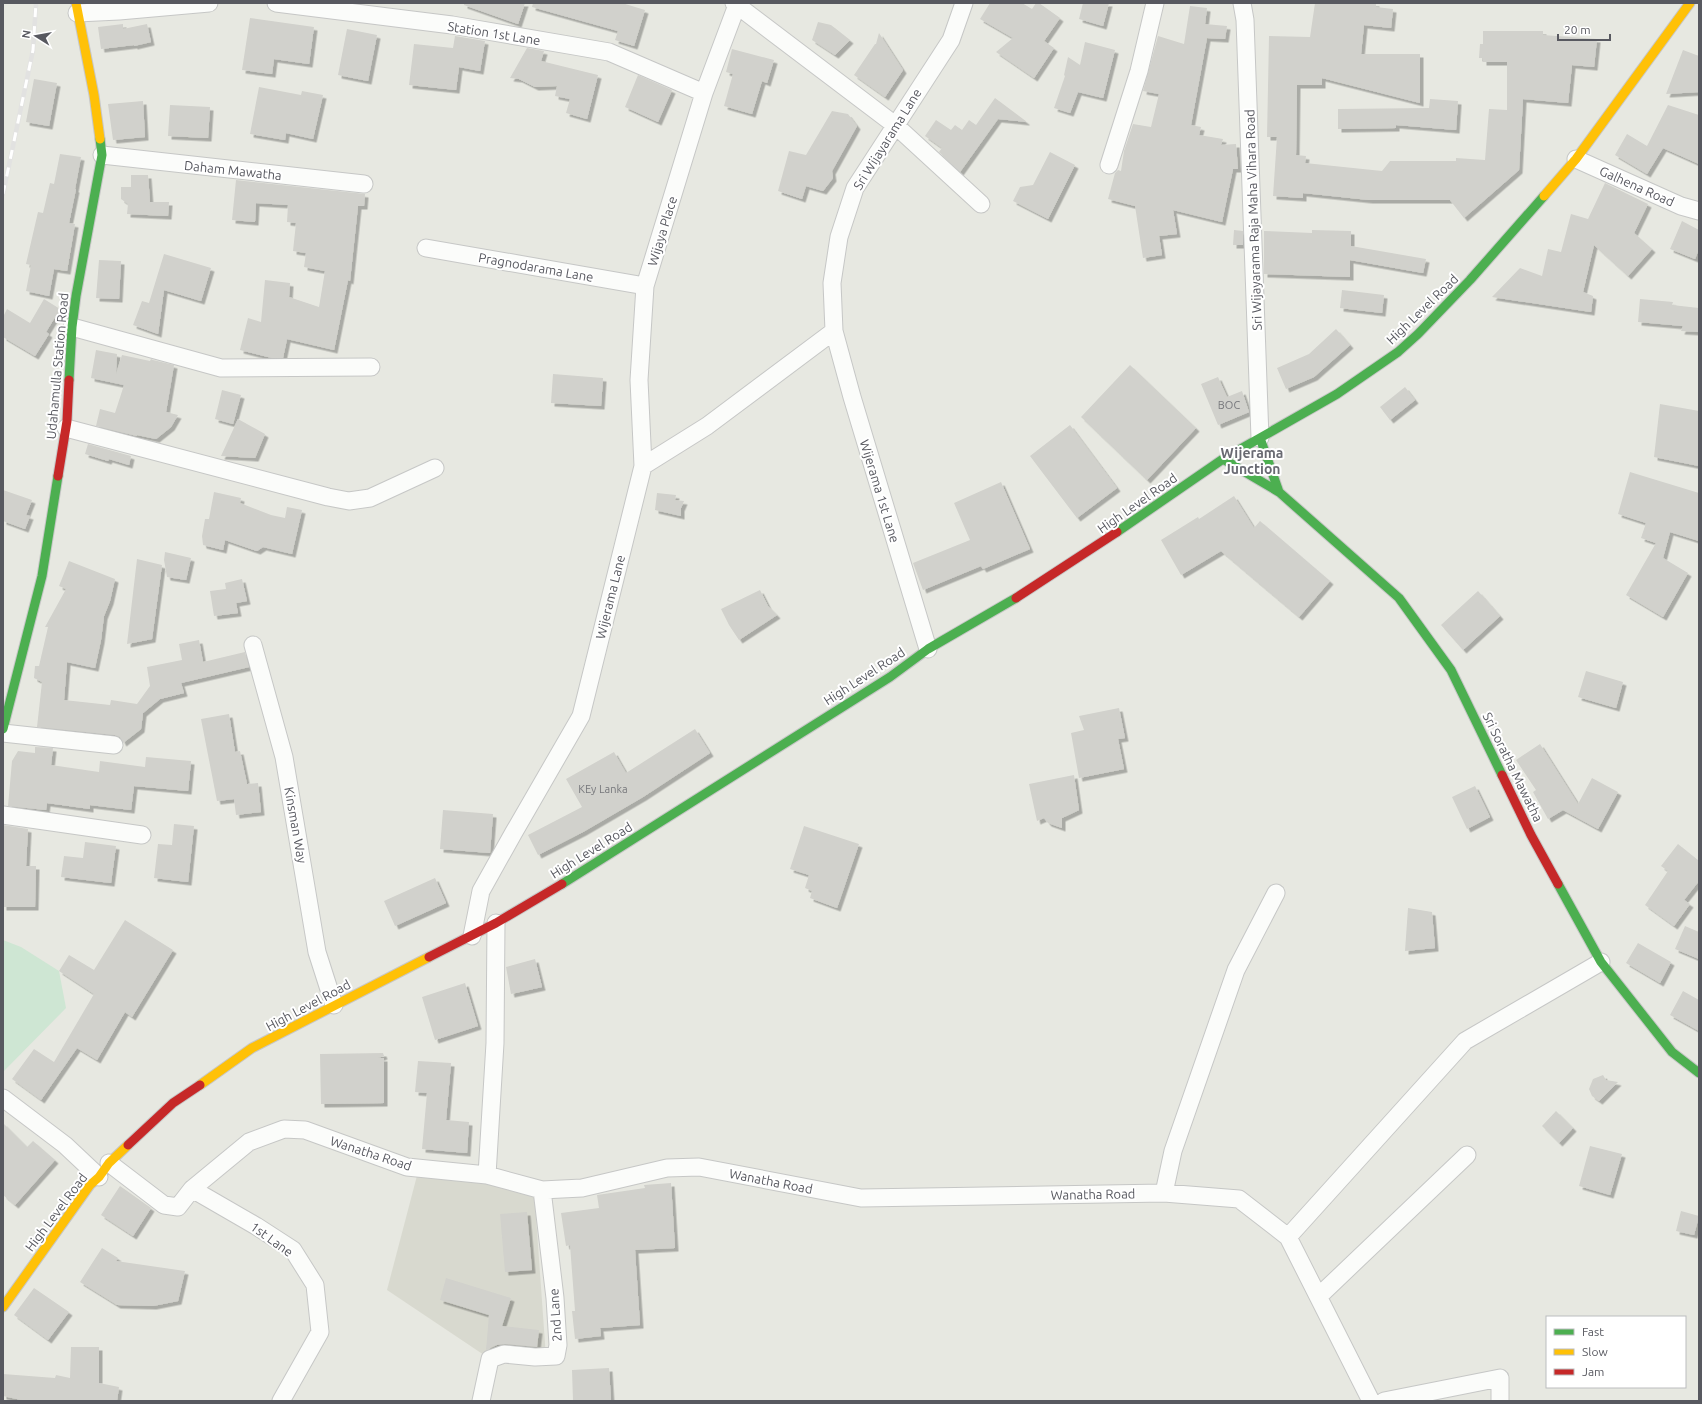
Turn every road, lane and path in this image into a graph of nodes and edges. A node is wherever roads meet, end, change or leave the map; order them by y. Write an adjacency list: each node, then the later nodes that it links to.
1 (209, 3): 8 (street)
2 (276, 3): 9 (street, Station 1st Lane)
3 (964, 3): 10 (street, Sri Wijayarama Lane)
4 (1155, 3): 13 (street)
5 (1242, 3): 23 (street, Sri Wijayarama Raja Maha Vihara Road)
6 (1690, 3): 12 (main road, High Level Road)
7 (736, 4): 9 (street, Wijaya Place); 10 (street)
8 (76, 8): 11 (main road, Udahamulla Station Road)
9 (704, 93): 18 (street, Wijaya Place)
10 (894, 125): 15 (street); 20 (street, Sri Wijayarama Lane)
11 (102, 155): 14 (street, Daham Mawatha); 19 (main road, Udahamulla Station Road)
12 (1576, 158): 16 (street, Galhena Road); 23 (main road, High Level Road)
13 (1110, 164)
14 (364, 184)
15 (981, 204)
16 (1699, 212)
17 (426, 248): 18 (street, Pragnodarama Lane)
18 (645, 286): 25 (street, Wijaya Place)
19 (72, 327): 21 (street); 22 (main road, Udahamulla Station Road)
20 (834, 331): 25 (street); 29 (street, Wijerama 1st Lane)
21 (371, 367)
22 (66, 428): 26 (street); 30 (main road, Udahamulla Station Road)
23 (1260, 438): 24 (main road, High Level Road); 27 (main road, Sri Soratha Mawatha)
24 (1222, 459): 27 (main road, Sri Soratha Mawatha); 29 (main road, High Level Road)
25 (643, 466): 37 (street, Wijerama Lane)
26 (435, 468)
27 (1279, 492): 38 (main road, Sri Soratha Mawatha)
28 (252, 645): 39 (street, Kinsman Way)
29 (928, 649): 36 (main road, High Level Road)
30 (3, 729)
31 (3, 733): 32 (street)
32 (114, 745)
33 (3, 815): 34 (street)
34 (142, 835)
35 (1276, 893): 48 (street)
36 (496, 923): 37 (main road, High Level Road); 44 (street)
37 (472, 936): 39 (main road, High Level Road)
38 (1601, 962): 40 (main road, Sri Soratha Mawatha); 49 (street)
39 (334, 1005): 43 (main road, High Level Road)
40 (1699, 1073)
41 (3, 1098): 45 (street)
42 (1466, 1155): 50 (street)
43 (109, 1163): 45 (main road, High Level Road); 46 (street, Wanatha Road)
44 (487, 1175): 46 (street, Wanatha Road); 47 (street, Wanatha Road)
45 (99, 1177): 51 (main road, High Level Road)
46 (192, 1189): 52 (street, 1st Lane)
47 (542, 1190): 48 (street, Wanatha Road); 53 (street, 2nd Lane)
48 (1164, 1193): 49 (street, Wanatha Road)
49 (1288, 1237): 50 (street, Wanatha Road)
50 (1318, 1296): 54 (street, Wanatha Road)
51 (3, 1307)
52 (281, 1401)
53 (481, 1401)
54 (1371, 1401)
55 (1384, 1401): 56 (street)
56 (1500, 1401)

